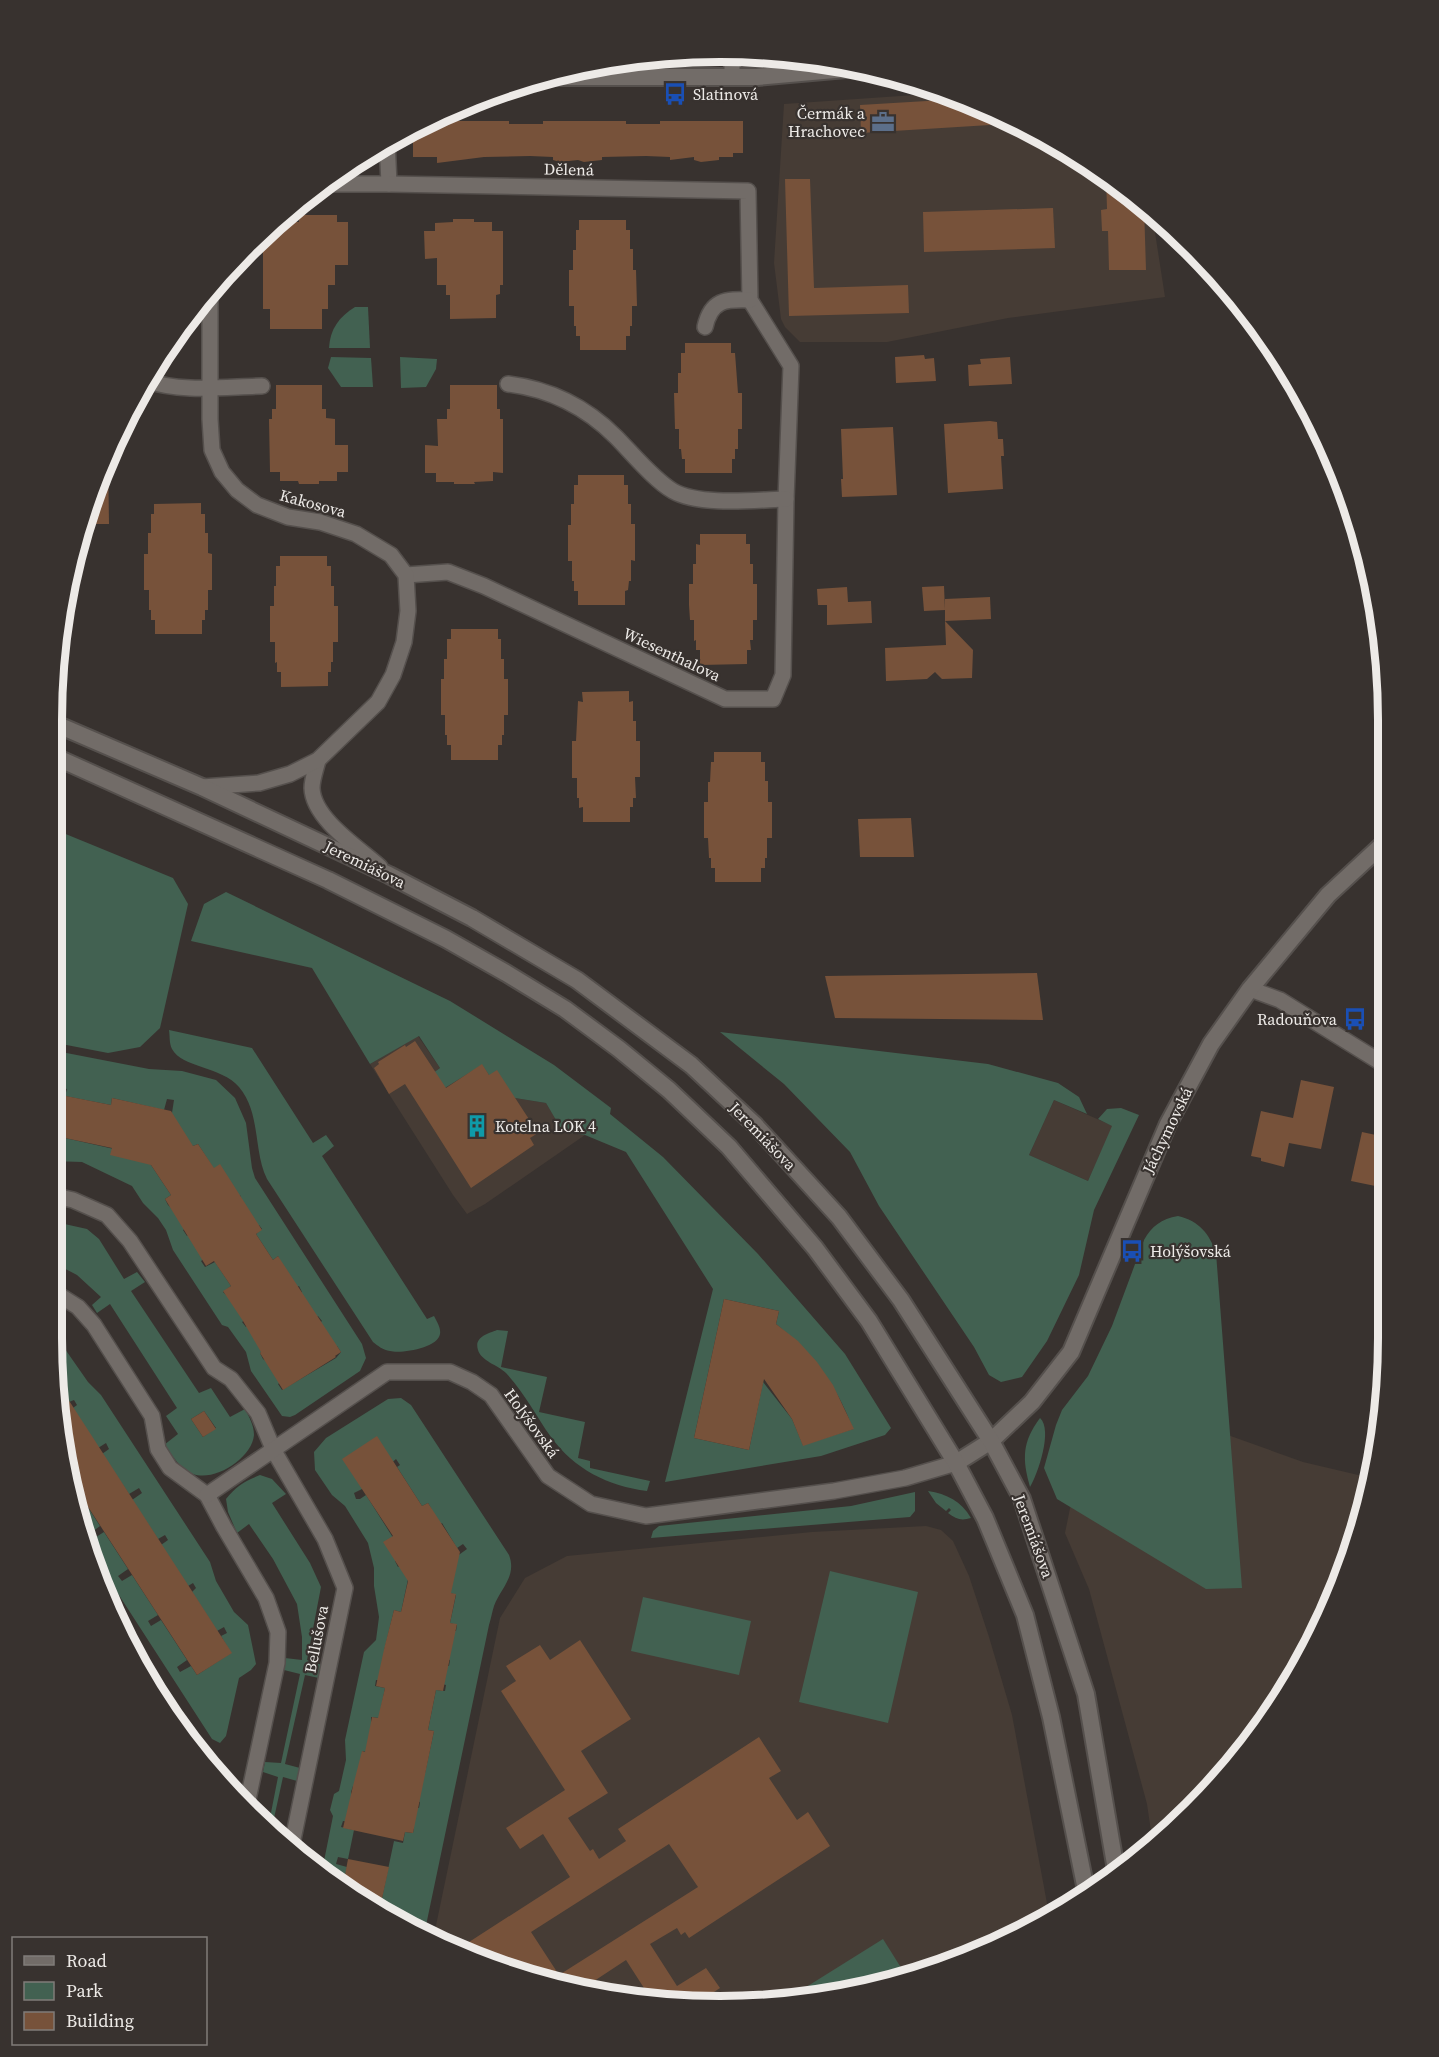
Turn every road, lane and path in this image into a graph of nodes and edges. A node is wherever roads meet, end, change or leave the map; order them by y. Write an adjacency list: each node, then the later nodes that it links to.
1 (732, 62): 3 (street)
2 (827, 71): 3 (main road)
3 (732, 76): 4 (main road)
4 (579, 77)
5 (388, 152): 7 (street)
6 (337, 184): 7 (street, Dělená)
7 (389, 184): 8 (street, Dělená)
8 (750, 300): 10 (street); 15 (street, Wiesenthalova)
9 (210, 304): 14 (street, Kakosova)
10 (705, 327)
11 (154, 384): 14 (street)
12 (508, 384): 15 (street)
13 (262, 386): 14 (street)
14 (210, 387): 16 (street, Kakosova)
15 (786, 499): 16 (street, Wiesenthalova)
16 (406, 575): 19 (street)
17 (62, 727): 20 (main road, Jeremiášova)
18 (62, 760): 29 (main road, Jeremiášova)
19 (318, 760): 20 (street); 22 (street)
20 (202, 787): 22 (main road, Jeremiášova)
21 (1378, 849): 23 (main road, Jáchymovská)
22 (389, 875): 27 (main road, Jeremiášova)
23 (1250, 989): 24 (street); 27 (main road, Jáchymovská)
24 (1378, 1061)
25 (62, 1197): 28 (street, Bellušova)
26 (62, 1297): 30 (street, Bellušova)
27 (991, 1441): 29 (main road, Jáchymovská); 33 (main road, Jeremiášova)
28 (274, 1451): 29 (street, Holýšovská); 30 (street); 32 (street, Bellušova)
29 (956, 1463): 34 (main road, Jeremiášova)
30 (207, 1495): 31 (street, Bellušova)
31 (249, 1797)
32 (293, 1838)
33 (1115, 1864)
34 (1085, 1885)

